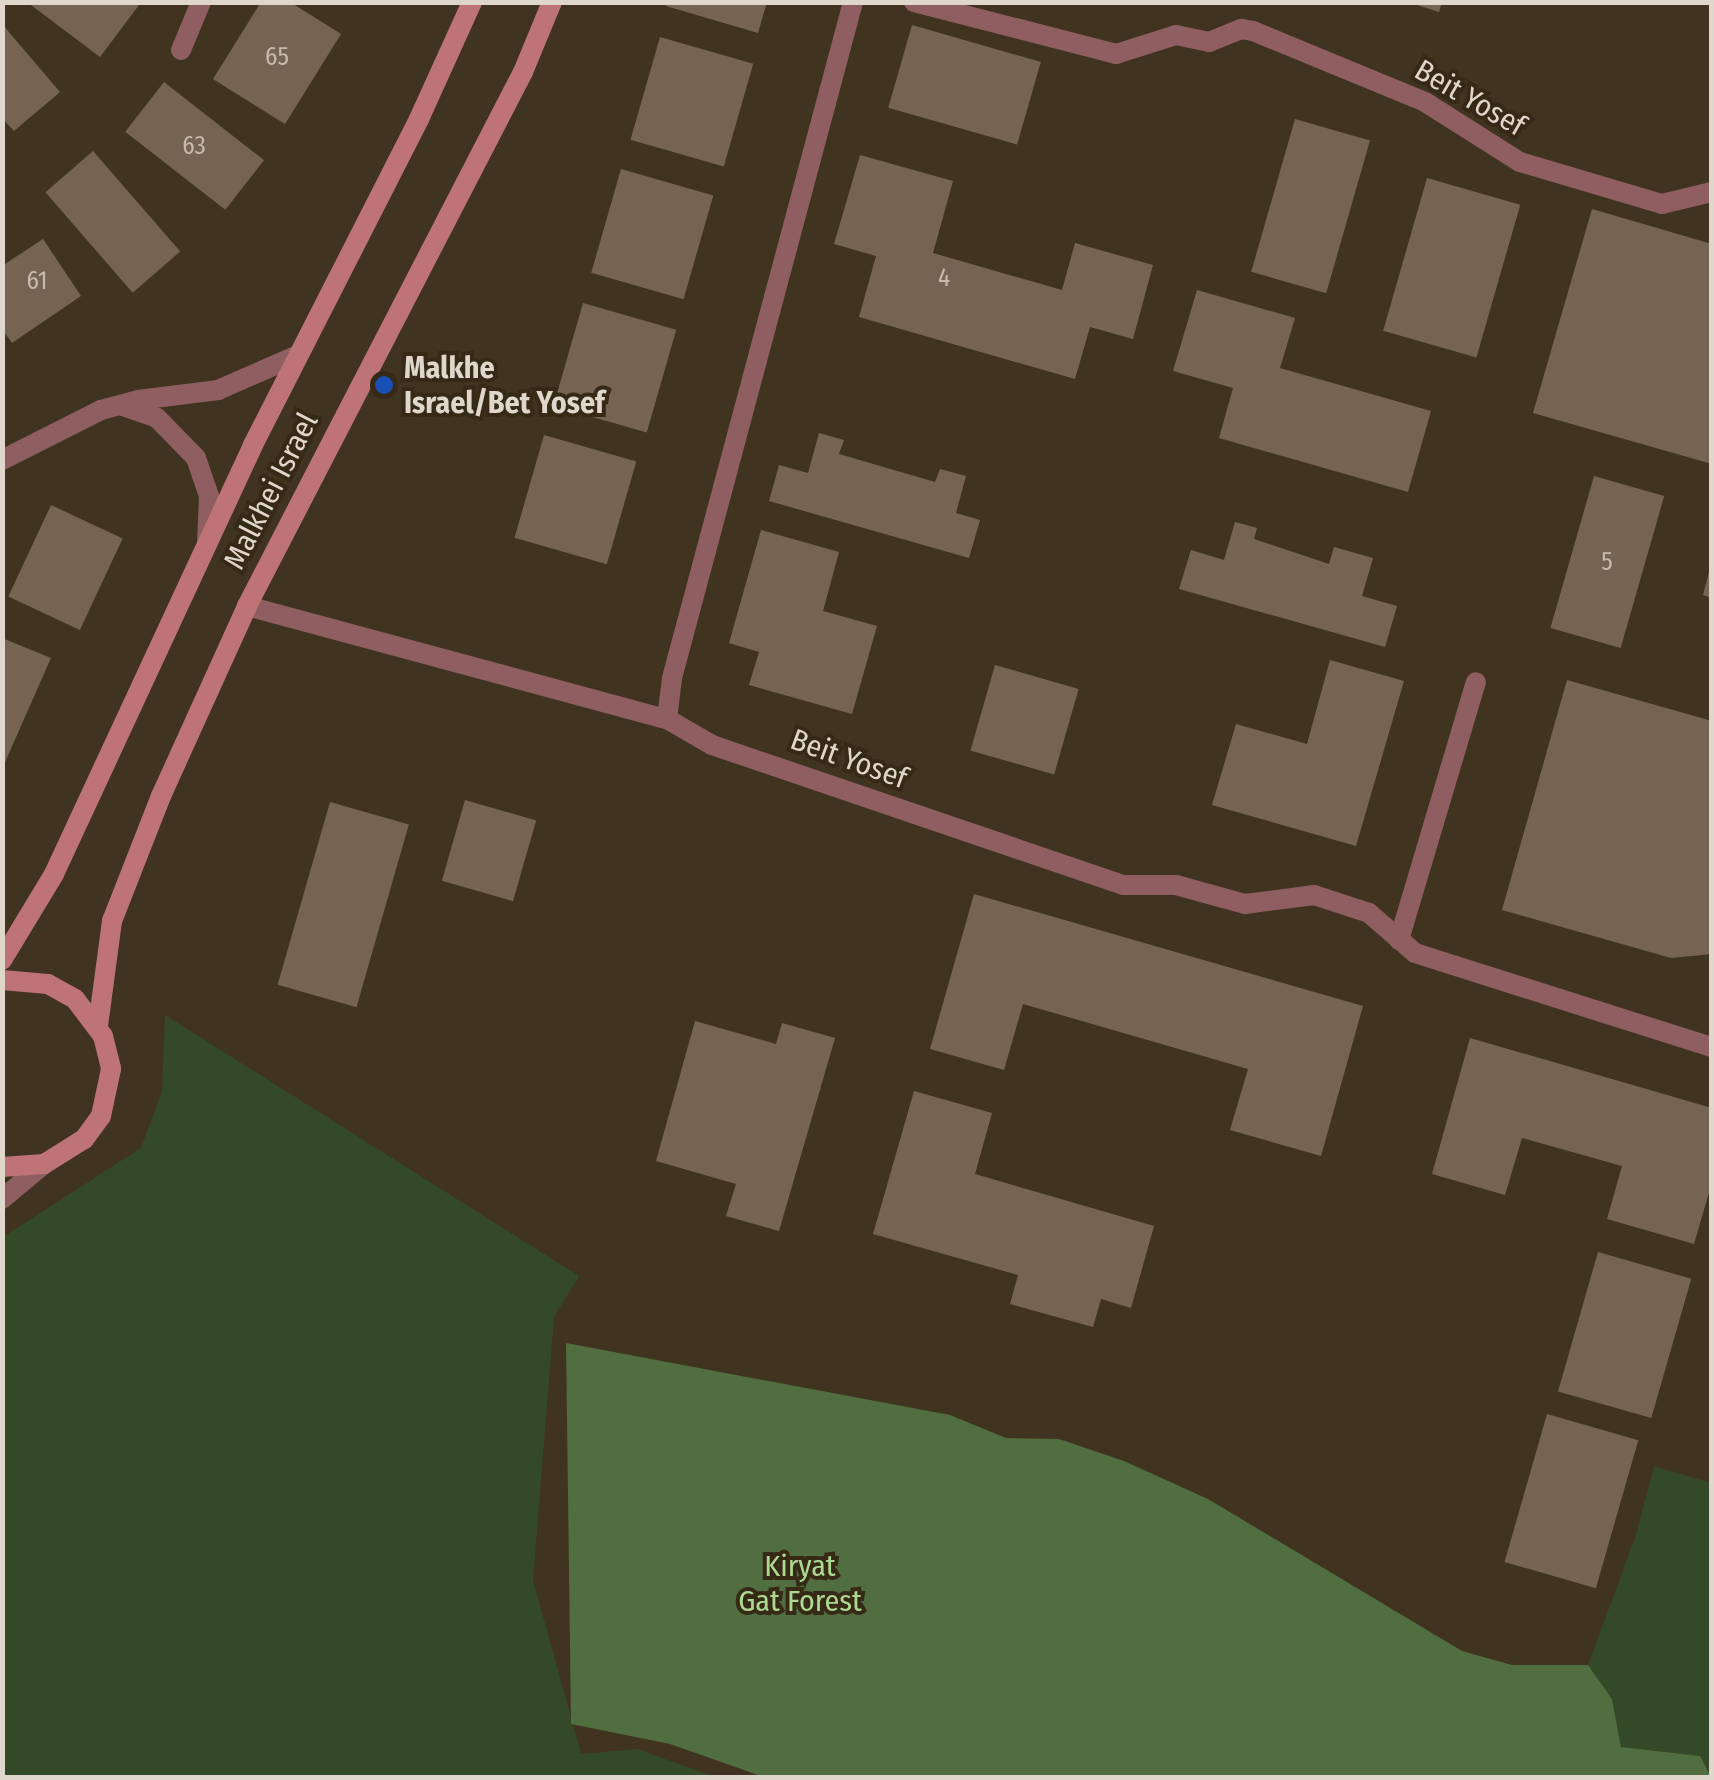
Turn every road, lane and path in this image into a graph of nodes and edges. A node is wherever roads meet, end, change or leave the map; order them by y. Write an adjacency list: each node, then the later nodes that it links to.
1 (201, 2): 6 (street)
2 (472, 2): 8 (street, Malkhei Israel)
3 (552, 2): 12 (street, Malkhei Israel)
4 (853, 2): 14 (street)
5 (914, 2): 7 (street, Beit Yosef)
6 (181, 50)
7 (1712, 192)
8 (296, 356): 9 (street); 11 (street, Malkhei Israel)
9 (116, 405): 10 (street); 11 (street)
10 (2, 460)
11 (207, 544): 16 (street, Malkhei Israel)
12 (246, 606): 14 (street, Beit Yosef); 18 (street, Malkhei Israel)
13 (1476, 682): 15 (street)
14 (666, 720): 15 (street, Beit Yosef)
15 (1398, 940): 19 (street, Beit Yosef)
16 (2, 960)
17 (2, 980): 18 (street)
18 (98, 1026): 20 (street)
19 (1712, 1046)
20 (44, 1164): 21 (street); 22 (street)
21 (2, 1167)
22 (2, 1199)

